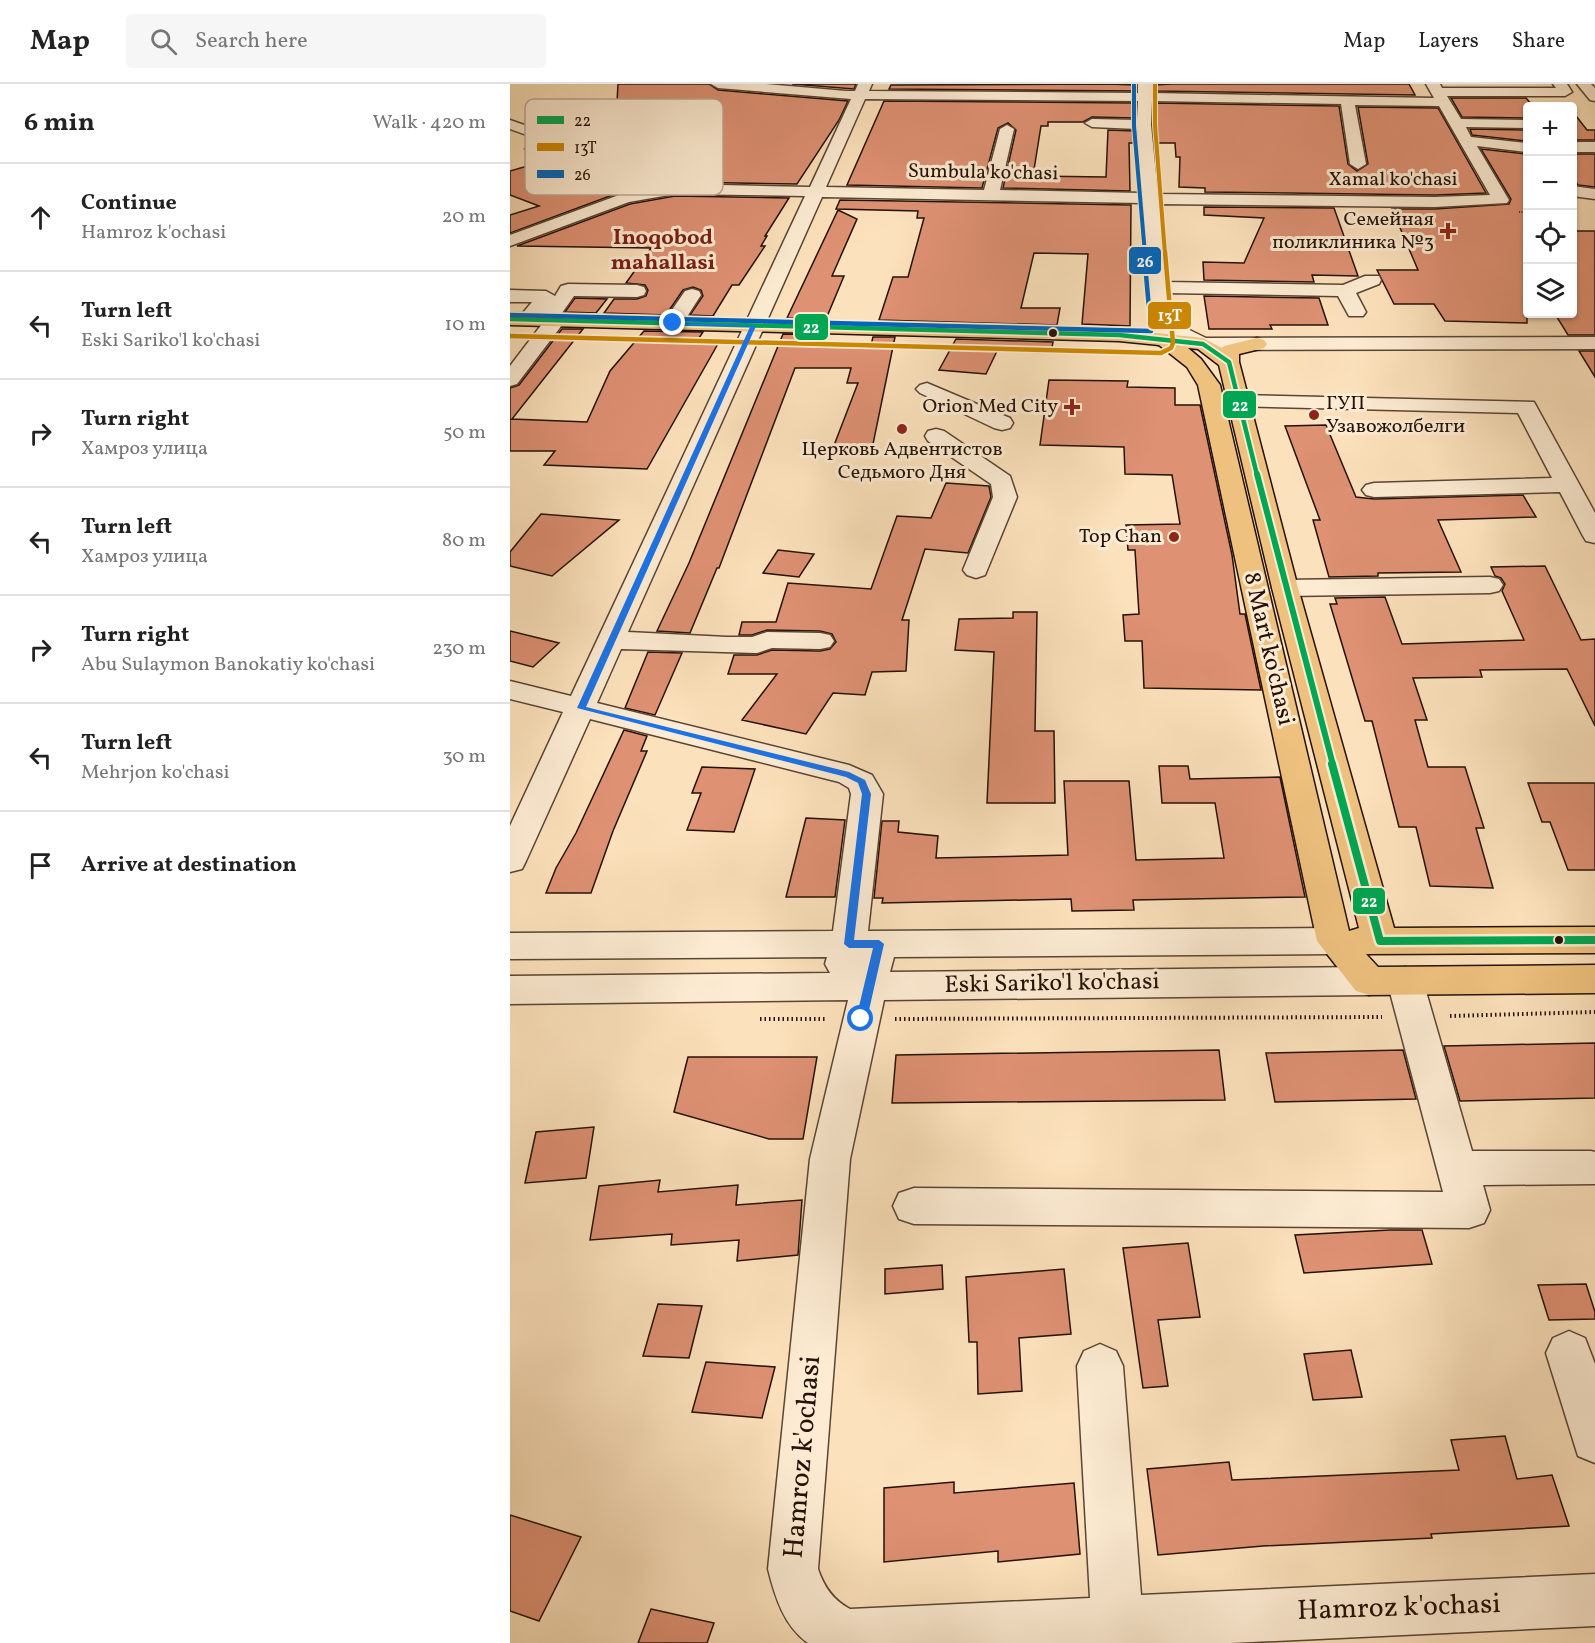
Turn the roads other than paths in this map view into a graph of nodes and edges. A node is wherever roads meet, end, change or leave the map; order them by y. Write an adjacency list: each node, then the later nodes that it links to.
1 (718, 84): 5 (street)
2 (1346, 84): 9 (street)
3 (1560, 84): 7 (street)
4 (1584, 84): 8 (street)
5 (863, 89): 6 (street); 25 (street)
6 (1145, 91): 9 (street); 14 (street)
7 (1439, 92): 9 (street); 11 (street, Xamal ko'chasi)
8 (1595, 97)
9 (1351, 101): 21 (street)
10 (1092, 123): 14 (street)
11 (1456, 123): 13 (street); 17 (street, Xamal ko'chasi)
12 (510, 124): 15 (street)
13 (1523, 124)
14 (1144, 125): 30 (street)
15 (525, 129)
16 (1007, 129): 27 (street)
17 (1466, 141): 18 (street); 31 (street, Xamal ko'chasi)
18 (1496, 142): 19 (street); 20 (street)
19 (1523, 142)
20 (1523, 147)
21 (1358, 164)
22 (1577, 178): 23 (street)
23 (1595, 178)
24 (723, 190): 25 (street, Sumbula ko'chasi)
25 (814, 192): 27 (street, Sumbula ko'chasi); 44 (street)
26 (1577, 192): 28 (street)
27 (991, 194): 30 (street, Sumbula ko'chasi)
28 (1595, 194)
29 (642, 195): 33 (street, Sumbula ko'chasi)
30 (1150, 198): 31 (street, Xamal ko'chasi); 35 (street)
31 (1480, 201): 32 (street)
32 (1491, 220)
33 (511, 239)
34 (1372, 280): 37 (street)
35 (1159, 287): 37 (street); 45 (street)
36 (636, 291): 42 (street)
37 (1345, 291): 40 (street)
38 (692, 295): 43 (street)
39 (510, 296): 41 (street)
40 (1356, 312)
41 (516, 321): 42 (main road)
42 (550, 323): 43 (main road); 44 (main road); 50 (street)
43 (673, 323): 44 (main road)
44 (752, 328): 45 (main road); 45 (main road); 63 (street)
45 (1163, 332): 47 (main road); 70 (main road, 8 Mart ko'chasi)
46 (1595, 343): 48 (street)
47 (1203, 344): 48 (street); 49 (main road)
48 (1257, 344): 49 (main road)
49 (1229, 362): 52 (main road, 8 Mart ko'chasi)
50 (510, 380)
51 (927, 389): 55 (street)
52 (1239, 401): 54 (street); 62 (main road, 8 Mart ko'chasi)
53 (1552, 405): 54 (street)
54 (1526, 407): 57 (street)
55 (1002, 423)
56 (936, 436): 60 (street)
57 (1568, 485): 58 (street); 59 (street)
58 (1374, 490)
59 (1595, 536)
60 (976, 570)
61 (1490, 585): 62 (street)
62 (1285, 588): 69 (main road, 8 Mart ko'chasi)
63 (612, 640): 64 (street); 66 (street)
64 (820, 641)
65 (510, 690): 66 (street, Hamroz k'ochasi)
66 (581, 708): 67 (street); 72 (street, Hamroz k'ochasi)
67 (510, 861)
68 (1595, 940): 69 (main road, Eski Sariko'l ko'chasi)
69 (1380, 941): 70 (main road, Eski Sariko'l ko'chasi); 75 (main road)
70 (1334, 942): 72 (street, Eski Sariko'l ko'chasi); 75 (main road, 8 Mart ko'chasi)
71 (510, 946): 72 (street, Eski Sariko'l ko'chasi)
72 (859, 976): 74 (street, Eski Sariko'l ko'chasi); 75 (street, Eski Sariko'l ko'chasi); 83 (street, Hamroz k'ochasi)
73 (1595, 979): 75 (main road, Eski Sariko'l ko'chasi)
74 (510, 990)
75 (1396, 993): 76 (street)
76 (1457, 1168): 77 (street); 78 (street)
77 (1591, 1168)
78 (914, 1206)
79 (1569, 1353): 81 (street)
80 (1100, 1366): 83 (street)
81 (1595, 1439)
82 (1595, 1600): 83 (street, Hamroz k'ochasi)
83 (1119, 1632)

